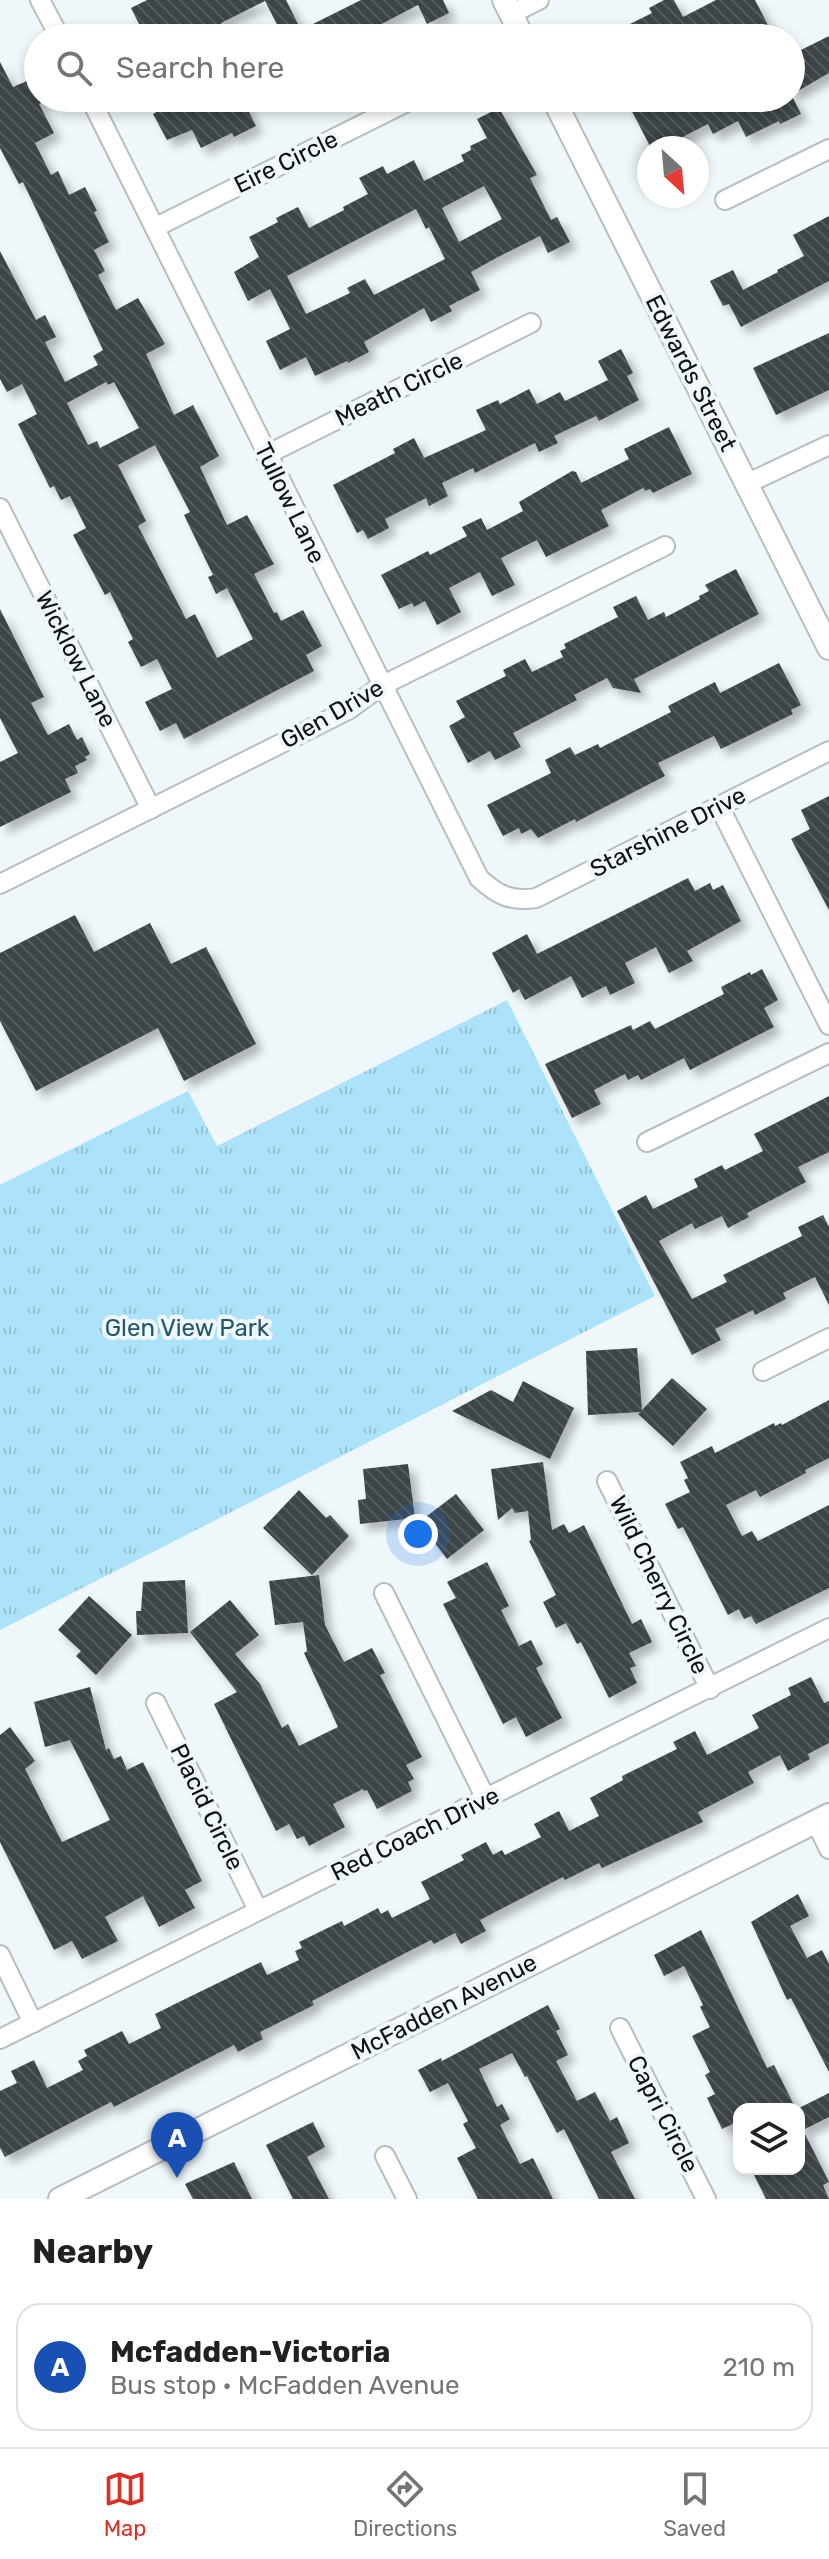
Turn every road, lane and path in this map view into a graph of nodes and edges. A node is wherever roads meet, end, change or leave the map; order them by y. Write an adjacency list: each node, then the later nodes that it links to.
1 (40, 0): 4 (street)
2 (539, 0): 3 (street)
3 (507, 7)
4 (53, 24)
5 (97, 112): 10 (street, Tullow Lane)
6 (387, 112): 10 (street, Eire Circle)
7 (560, 112): 14 (street, Edwards Street)
8 (829, 149): 9 (street)
9 (725, 200)
10 (156, 227): 13 (street, Tullow Lane)
11 (531, 323): 13 (street, Meath Circle)
12 (829, 445): 14 (street)
13 (266, 455): 18 (street, Tullow Lane)
14 (746, 484): 17 (street, Edwards Street)
15 (0, 508): 21 (street, Wicklow Lane)
16 (665, 546): 18 (street, Glen Drive)
17 (829, 648)
18 (381, 686): 21 (street, Glen Drive); 23 (street, Tullow Lane)
19 (829, 751): 20 (street, Starshine Drive)
20 (719, 806): 23 (street, Starshine Drive); 24 (street)
21 (151, 809): 22 (street, Glen Drive)
22 (0, 884)
23 (504, 897)
24 (829, 1025)
25 (829, 1053): 26 (street)
26 (647, 1142)
27 (829, 1338): 28 (street)
28 (763, 1371)
29 (607, 1481): 32 (street, Wild Cherry Circle)
30 (384, 1593): 34 (street)
31 (829, 1628): 32 (street, Red Coach Drive)
32 (710, 1689): 34 (street, Red Coach Drive)
33 (156, 1703): 37 (street, Placid Circle)
34 (486, 1799): 37 (street, Red Coach Drive)
35 (822, 1818): 36 (street); 43 (street, McFadden Avenue)
36 (829, 1849)
37 (258, 1910): 39 (street, Red Coach Drive)
38 (0, 1955): 39 (street)
39 (33, 2023): 41 (street, Red Coach Drive)
40 (620, 2028): 45 (street, Capri Circle)
41 (0, 2039)
42 (385, 2156): 44 (street)
43 (60, 2199)
44 (407, 2199)
45 (706, 2199)

